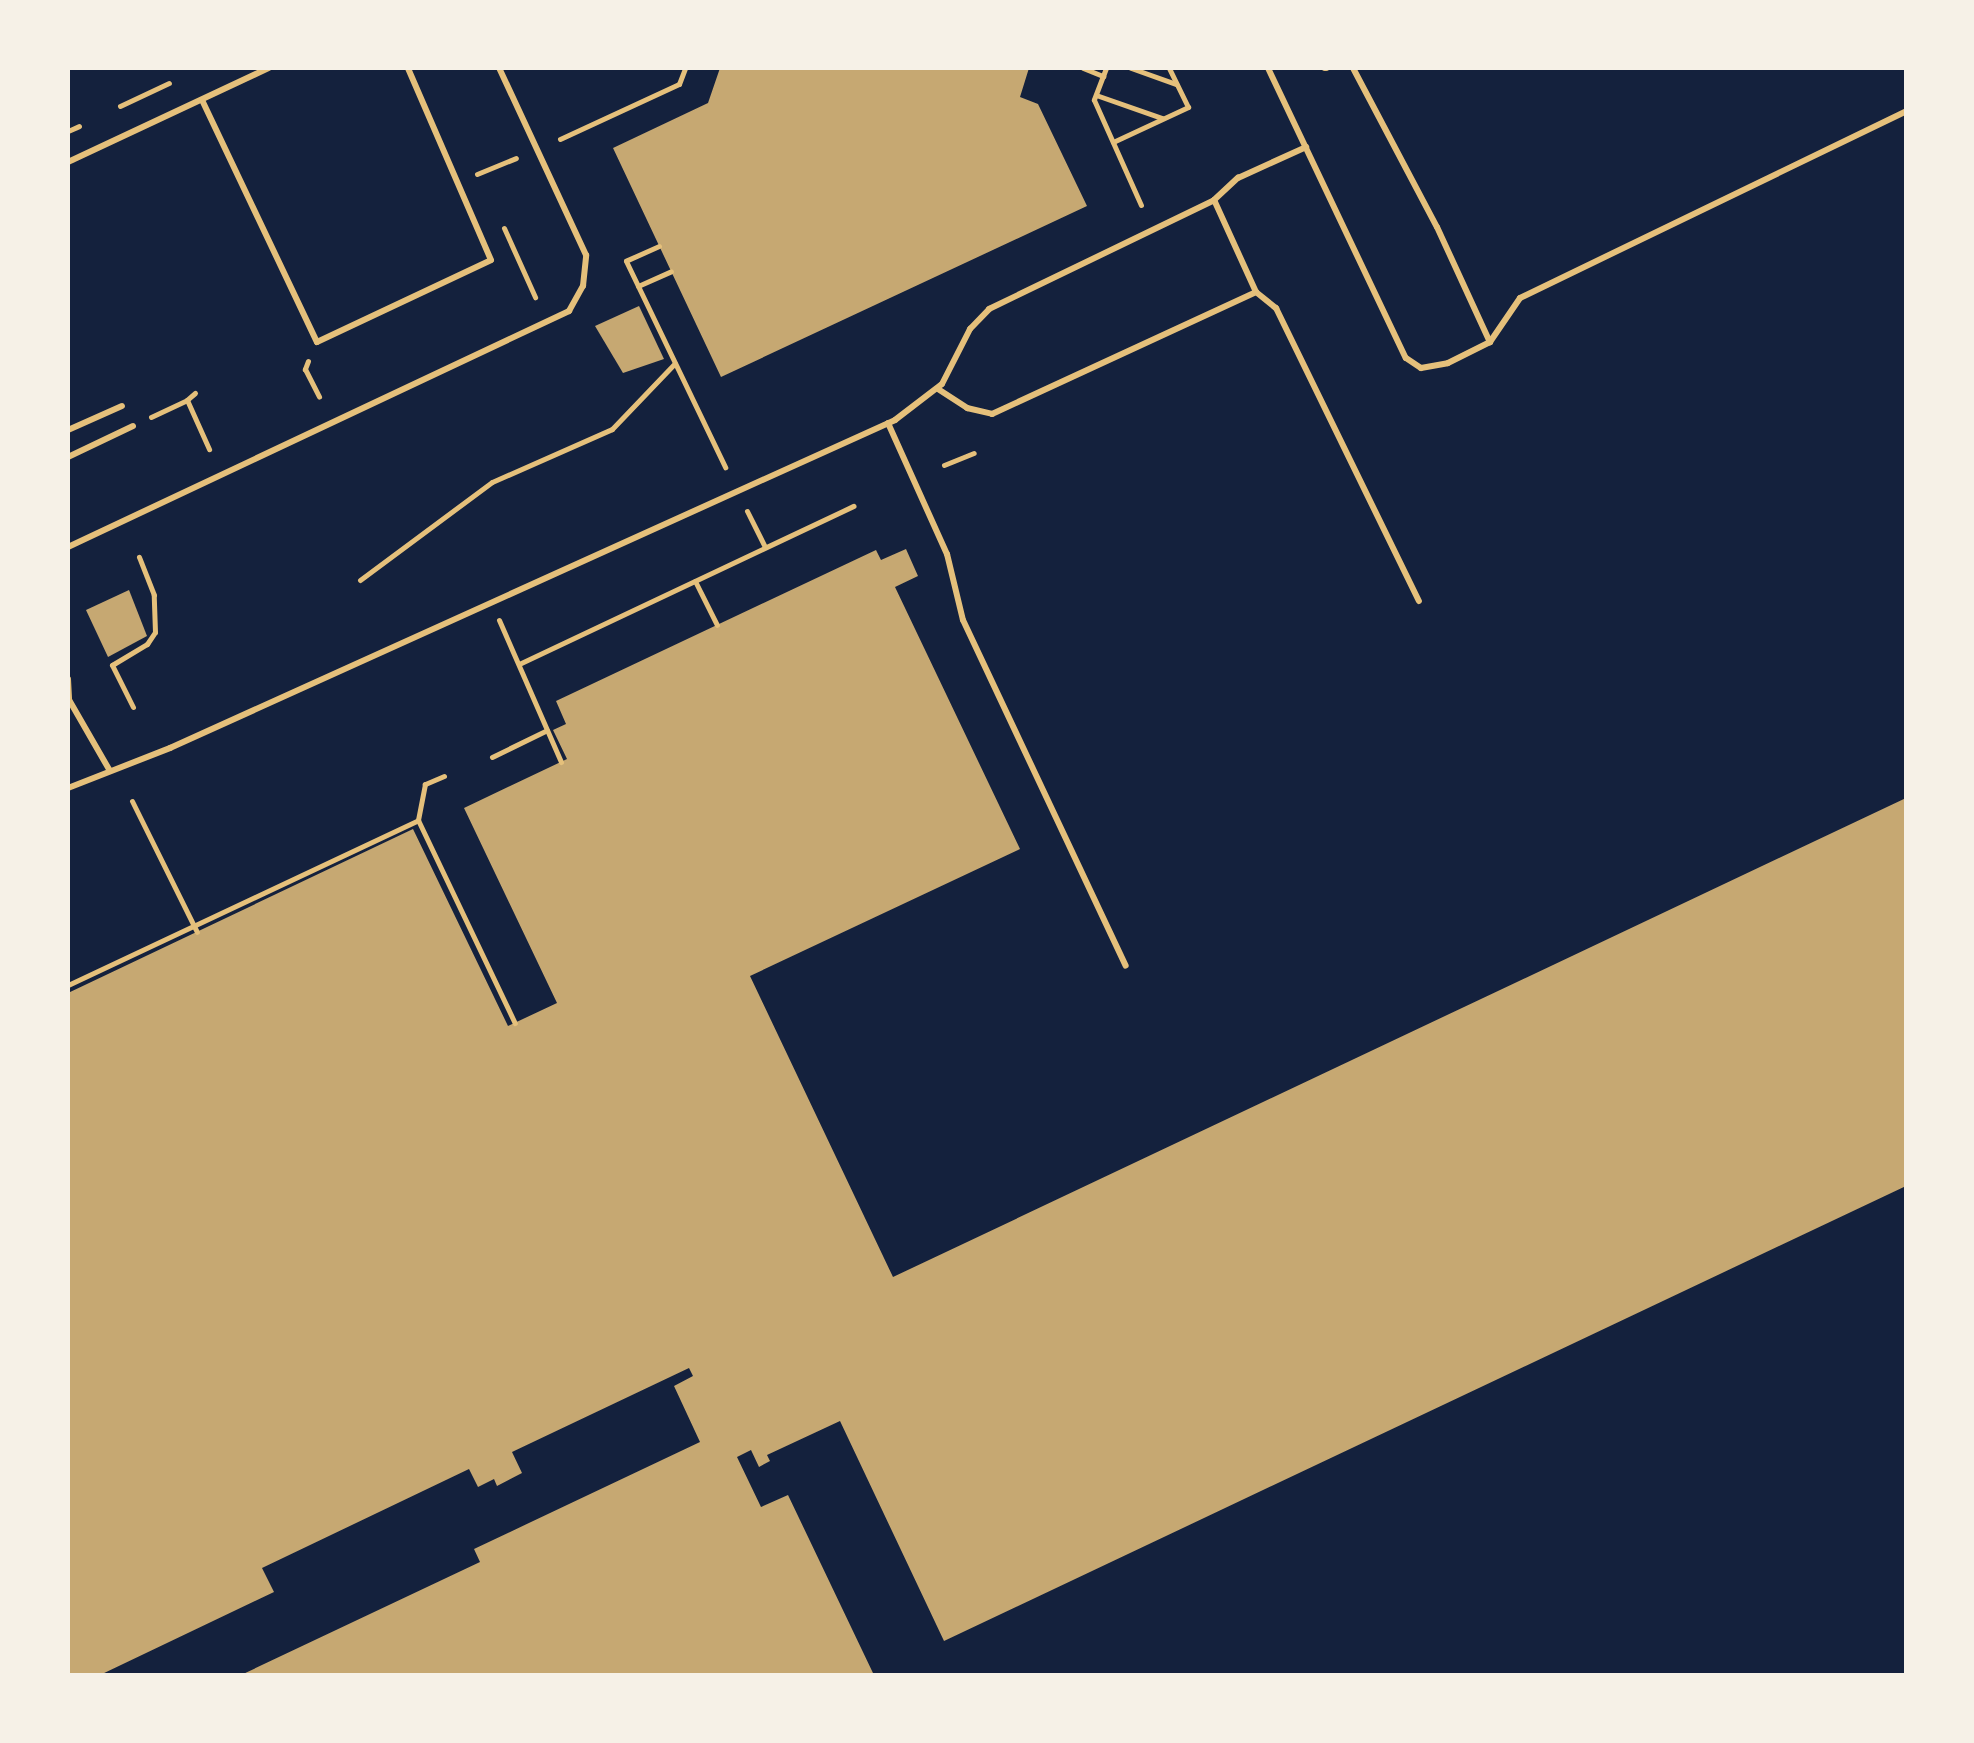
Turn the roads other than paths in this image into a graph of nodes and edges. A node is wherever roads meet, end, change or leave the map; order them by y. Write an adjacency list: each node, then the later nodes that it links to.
1 (269, 68): 6 (lane)
2 (408, 68): 6 (lane)
3 (499, 68): 19 (lane)
4 (1268, 68): 8 (lane)
5 (1353, 68): 12 (lane)
6 (202, 100): 9 (lane)
7 (1906, 111): 12 (lane)
8 (1306, 147): 10 (lane); 12 (lane)
9 (68, 162)
10 (1214, 200): 11 (lane); 13 (lane)
11 (1256, 292): 13 (lane); 20 (lane)
12 (1490, 342)
13 (938, 389): 15 (lane)
14 (122, 406): 17 (lane)
15 (888, 423): 23 (lane); 25 (lane)
16 (133, 426): 18 (lane)
17 (68, 430)
18 (68, 457)
19 (68, 547)
20 (1419, 601)
21 (68, 679): 22 (lane)
22 (69, 699): 23 (lane)
23 (110, 771): 24 (lane)
24 (68, 788)
25 (1126, 966)

